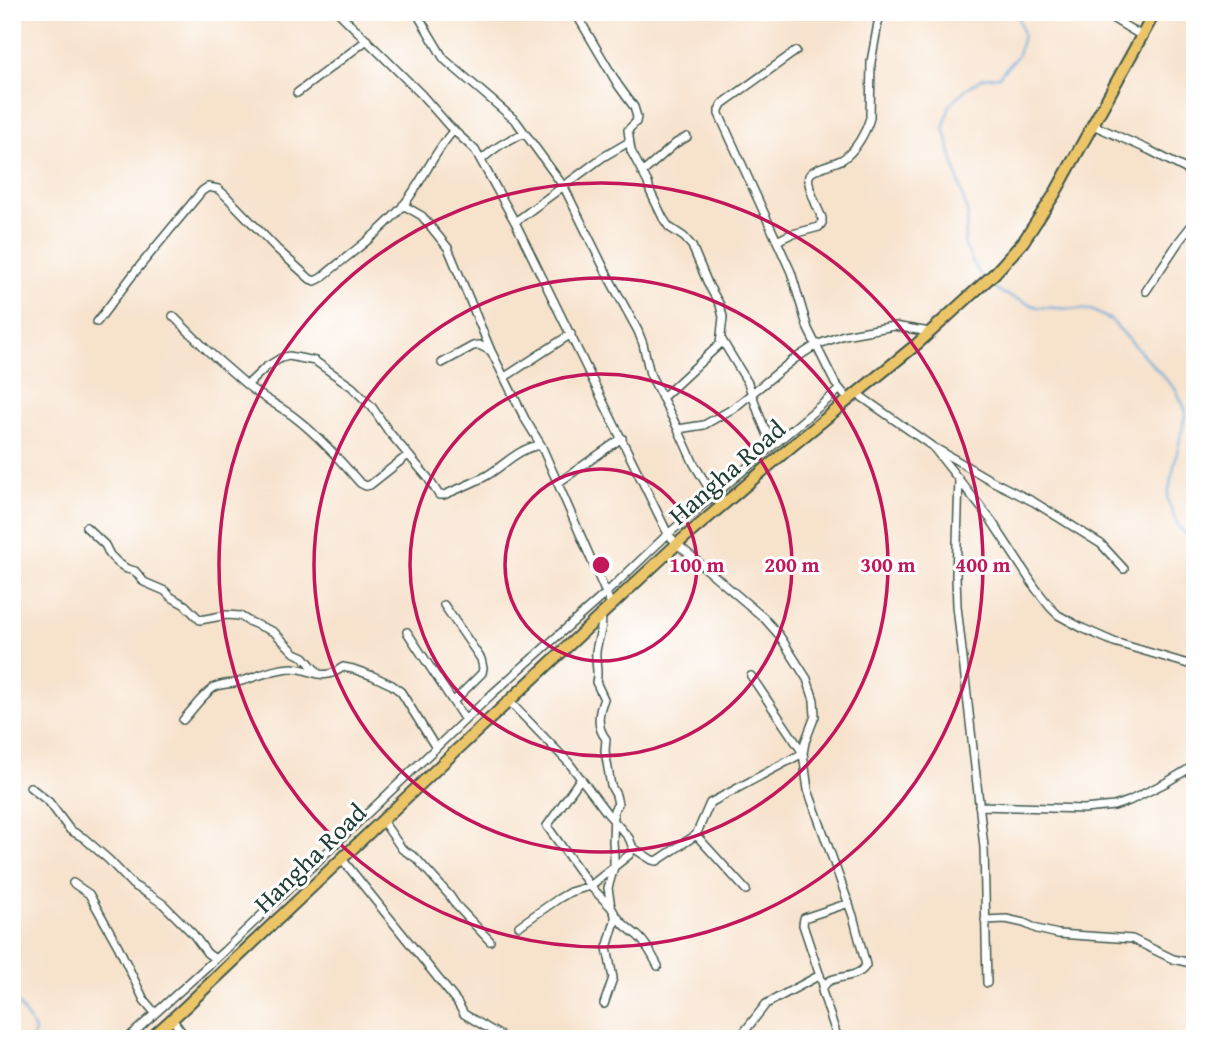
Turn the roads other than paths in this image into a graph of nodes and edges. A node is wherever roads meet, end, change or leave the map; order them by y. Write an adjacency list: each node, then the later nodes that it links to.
1 (338, 12): 8 (street)
2 (416, 12): 13 (street)
3 (575, 12): 15 (street)
4 (880, 12): 23 (street)
5 (1102, 12): 7 (street)
6 (1155, 12): 7 (highway, Hangha Road)
7 (1142, 36): 11 (highway, Hangha Road)
8 (367, 40): 10 (street); 12 (street)
9 (796, 51): 23 (street)
10 (298, 93)
11 (1093, 125): 18 (street); 27 (highway, Hangha Road)
12 (453, 130): 16 (street); 20 (street)
13 (525, 134): 16 (street); 19 (street)
14 (687, 137): 17 (street)
15 (629, 142): 17 (street); 19 (street)
16 (481, 160): 22 (street)
17 (642, 173): 29 (street)
18 (1195, 174)
19 (564, 187): 22 (street); 38 (street)
20 (403, 205): 26 (street); 31 (street)
21 (1195, 221): 24 (street)
22 (515, 222): 28 (street)
23 (777, 241): 30 (street)
24 (1146, 291)
25 (173, 316): 34 (street)
26 (97, 322)
27 (930, 332): 30 (street); 37 (highway, Hangha Road)
28 (570, 334): 33 (street); 40 (street)
29 (722, 340): 36 (street); 38 (street)
30 (816, 345): 35 (street); 36 (street)
31 (491, 351): 32 (street); 33 (street)
32 (442, 363)
33 (505, 377): 41 (street)
34 (247, 385): 44 (street); 44 (street)
35 (839, 390): 37 (street); 42 (street)
36 (752, 394): 39 (street); 42 (street)
37 (852, 396): 43 (street); 48 (highway, Hangha Road)
38 (662, 398): 39 (street)
39 (678, 429): 47 (street)
40 (622, 438): 46 (street); 50 (street)
41 (541, 445): 44 (street); 46 (street)
42 (772, 445): 47 (street)
43 (933, 447): 45 (street); 52 (street)
44 (408, 455)
45 (959, 479): 58 (street); 70 (street)
46 (558, 483): 53 (street)
47 (713, 497): 48 (street); 50 (street)
48 (721, 507): 51 (highway, Hangha Road)
49 (86, 527): 59 (street)
50 (668, 534): 51 (street); 53 (street)
51 (677, 544): 55 (highway, Hangha Road); 66 (street)
52 (1124, 569)
53 (606, 593): 55 (street); 64 (street)
54 (444, 605): 62 (street)
55 (612, 607): 56 (highway, Hangha Road)
56 (601, 617): 61 (highway, Hangha Road); 72 (street)
57 (407, 632): 62 (street)
58 (1195, 666)
59 (320, 675): 63 (street); 65 (street)
60 (751, 676): 66 (street)
61 (509, 701): 68 (street); 71 (highway, Hangha Road)
62 (453, 702): 64 (street)
63 (183, 720)
64 (465, 720): 65 (street)
65 (436, 748): 85 (street)
66 (803, 753): 73 (street); 80 (street)
67 (1195, 765): 70 (street)
68 (581, 778): 72 (street); 78 (street)
69 (30, 787): 85 (street)
70 (979, 806): 82 (street)
71 (382, 821): 75 (highway, Hangha Road); 84 (street)
72 (614, 822): 74 (street); 76 (street)
73 (696, 835): 74 (street); 79 (street)
74 (633, 848): 76 (street)
75 (342, 859): 93 (highway, Hangha Road); 98 (street)
76 (614, 867): 78 (street); 81 (street)
77 (73, 883): 92 (street)
78 (590, 886): 81 (street); 83 (street)
79 (746, 890)
80 (849, 903): 88 (street); 90 (street)
81 (613, 911): 87 (street); 91 (street)
82 (985, 920): 86 (street); 89 (street)
83 (519, 926)
84 (490, 941)
85 (215, 959): 92 (street)
86 (1195, 964)
87 (657, 966)
88 (820, 975): 90 (street); 94 (street)
89 (988, 983)
90 (823, 985): 99 (street)
91 (604, 1004)
92 (155, 1013): 95 (street)
93 (172, 1019): 96 (highway, Hangha Road); 97 (street)
94 (741, 1035)
95 (127, 1039)
96 (150, 1039)
97 (187, 1039)
98 (506, 1039)
99 (838, 1039)

